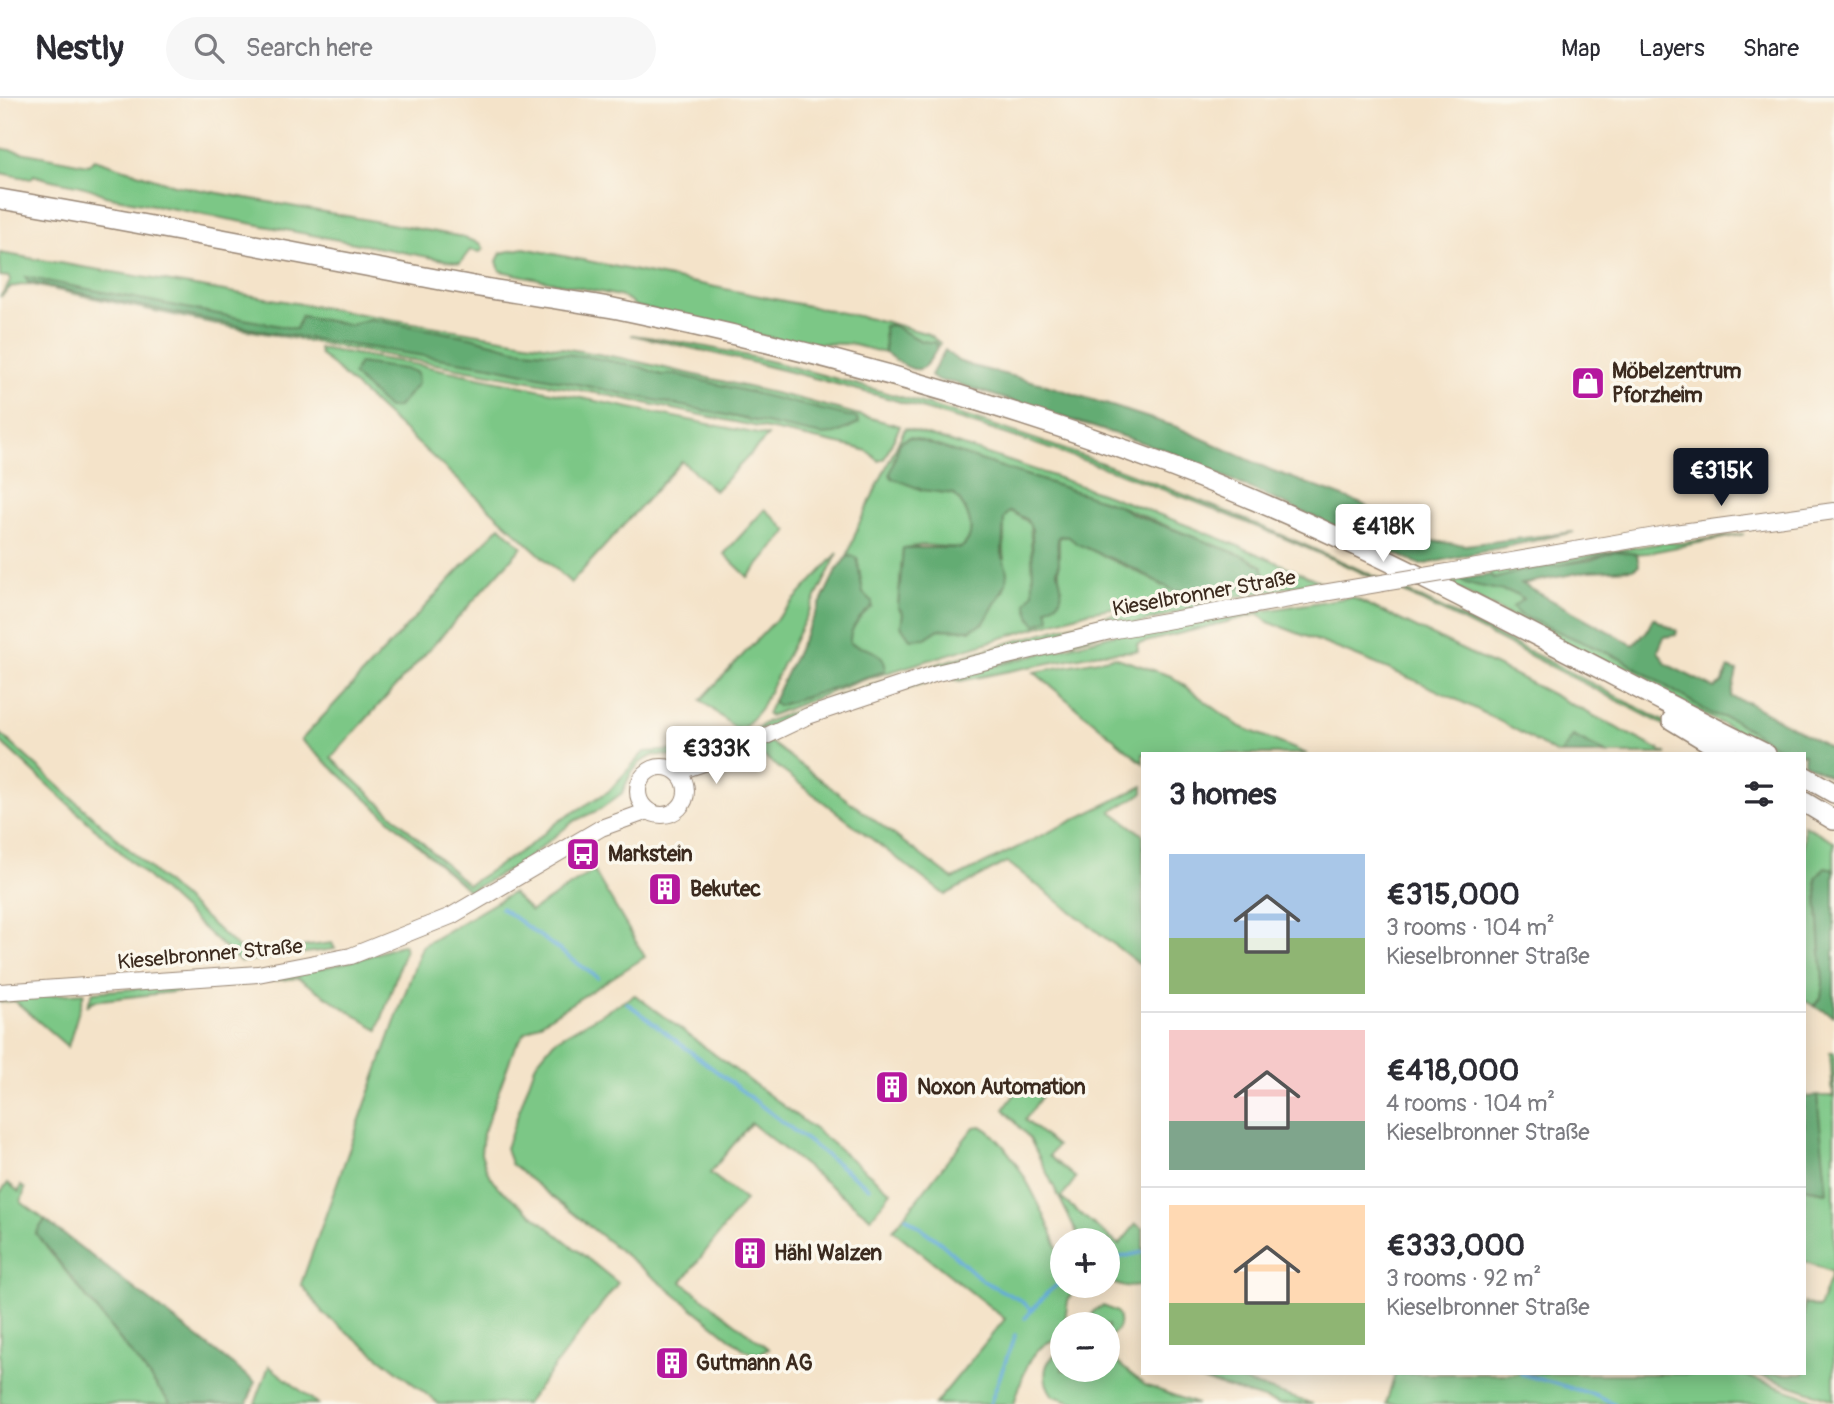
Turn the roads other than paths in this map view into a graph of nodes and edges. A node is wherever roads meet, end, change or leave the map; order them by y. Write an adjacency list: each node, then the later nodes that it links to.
1 (0, 199): 5 (highway)
2 (0, 212): 4 (highway)
3 (1834, 511): 6 (street, Kieselbronner Straße, bridge)
4 (1724, 752)
5 (1762, 752)
6 (722, 757): 7 (street, Kieselbronner Straße); 9 (street, Kieselbronner Straße)
7 (677, 772): 9 (street); 11 (street)
8 (1806, 777): 10 (highway)
9 (687, 787): 13 (street)
10 (1834, 793)
11 (638, 796): 13 (street); 15 (street, Kieselbronner Straße)
12 (1806, 803): 14 (highway)
13 (648, 811): 15 (street, Kieselbronner Straße)
14 (1834, 820)
15 (601, 828): 16 (street, Kieselbronner Straße)
16 (0, 992)

